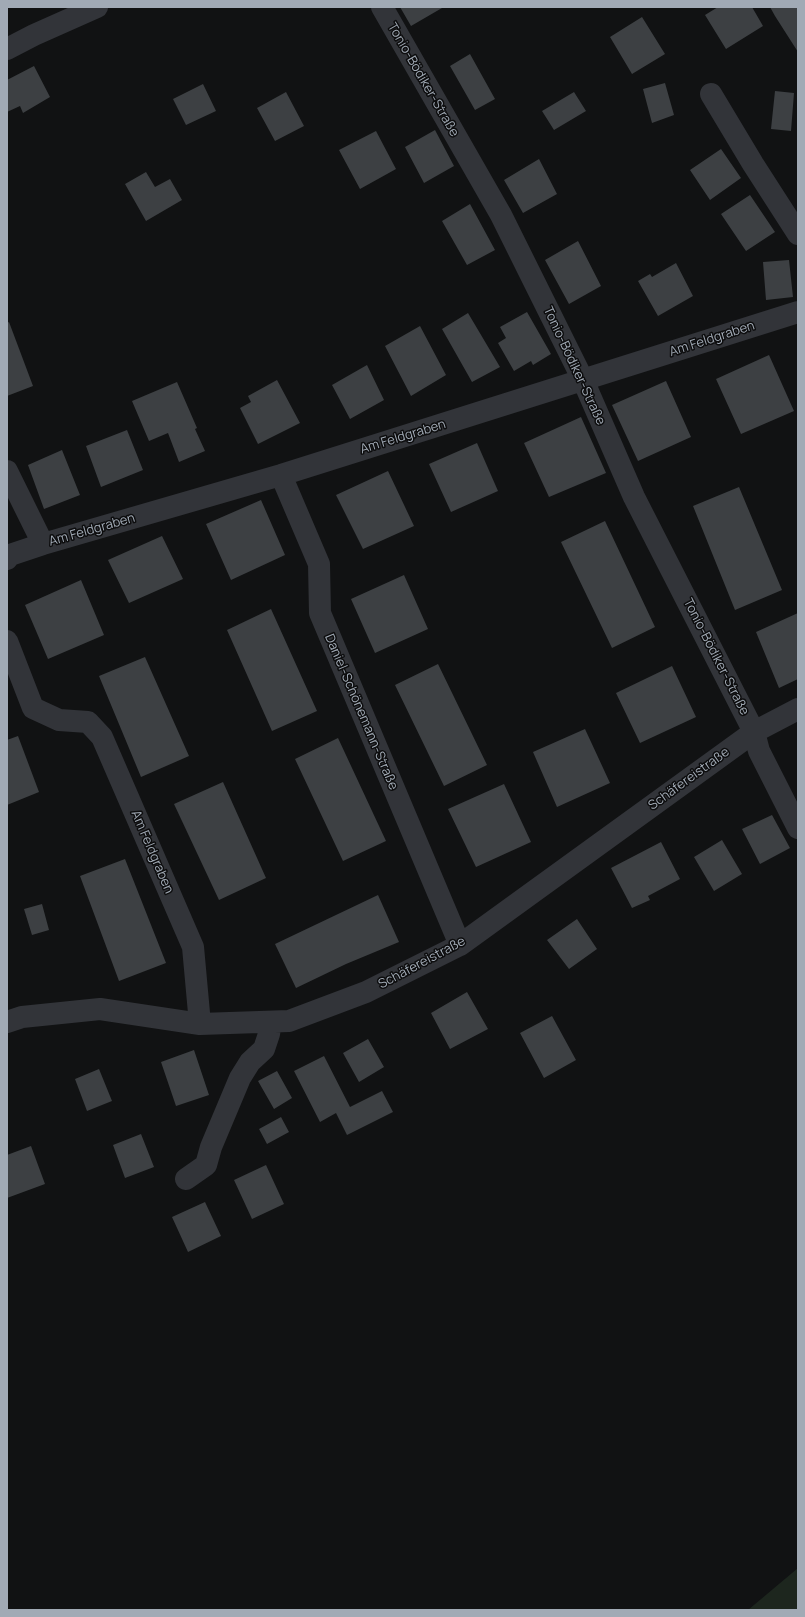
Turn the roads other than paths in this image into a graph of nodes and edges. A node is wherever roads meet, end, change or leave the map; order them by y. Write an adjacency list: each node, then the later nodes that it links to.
1 (97, 7): 3 (street)
2 (382, 7): 7 (street, Tonio-Bödiker-Straße)
3 (7, 49)
4 (711, 94): 5 (street)
5 (798, 234)
6 (798, 312): 7 (street, Am Feldgraben)
7 (583, 380): 9 (street, Am Feldgraben); 14 (street, Tonio-Bödiker-Straße)
8 (7, 471): 10 (street)
9 (280, 475): 10 (street, Am Feldgraben); 16 (street, Daniel-Schönemann-Straße)
10 (43, 544): 11 (street, Am Feldgraben)
11 (7, 559)
12 (7, 640): 19 (street, Am Feldgraben)
13 (798, 710): 14 (street, Schäfereistraße)
14 (754, 732): 15 (street, Tonio-Bödiker-Straße); 16 (street, Schäfereistraße)
15 (798, 828)
16 (460, 945): 18 (street, Schäfereistraße)
17 (7, 1022): 19 (street, Schäfereistraße)
18 (270, 1022): 19 (street, Schäfereistraße); 20 (street)
19 (200, 1024)
20 (186, 1179)

